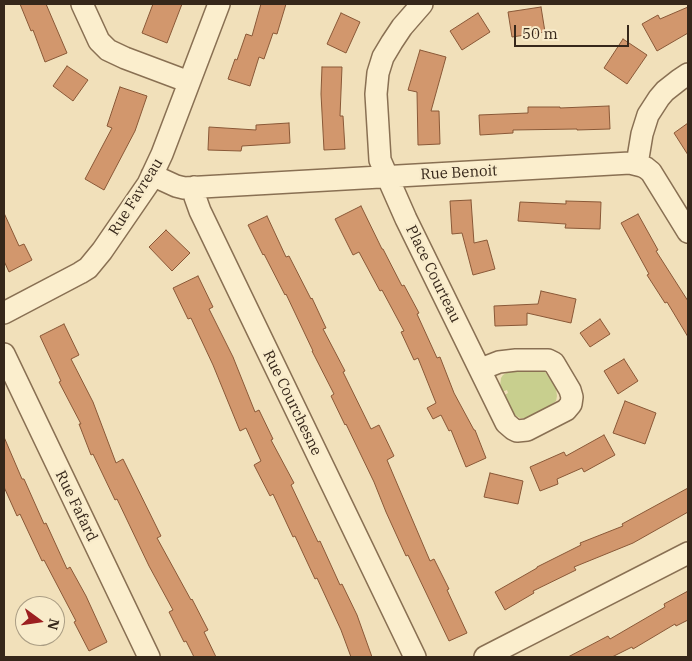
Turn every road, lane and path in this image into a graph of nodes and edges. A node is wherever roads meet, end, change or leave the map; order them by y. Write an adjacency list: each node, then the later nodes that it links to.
1 (82, 4): 5 (street)
2 (219, 4): 5 (street, Rue Favreau)
3 (422, 4): 8 (street, Place Courteau)
4 (688, 74): 6 (street)
5 (189, 82): 7 (street, Rue Favreau)
6 (637, 164): 8 (street, Rue Benoit); 10 (street)
7 (152, 175): 9 (street); 11 (street, Rue Favreau)
8 (388, 177): 9 (street, Rue Benoit); 13 (street, Place Courteau)
9 (194, 187): 16 (street, Rue Courchesne)
10 (688, 232)
11 (4, 313)
12 (4, 354): 15 (street, Rue Fafard)
13 (481, 369)
14 (688, 553): 17 (street)
15 (149, 657)
16 (415, 657)
17 (485, 657)

